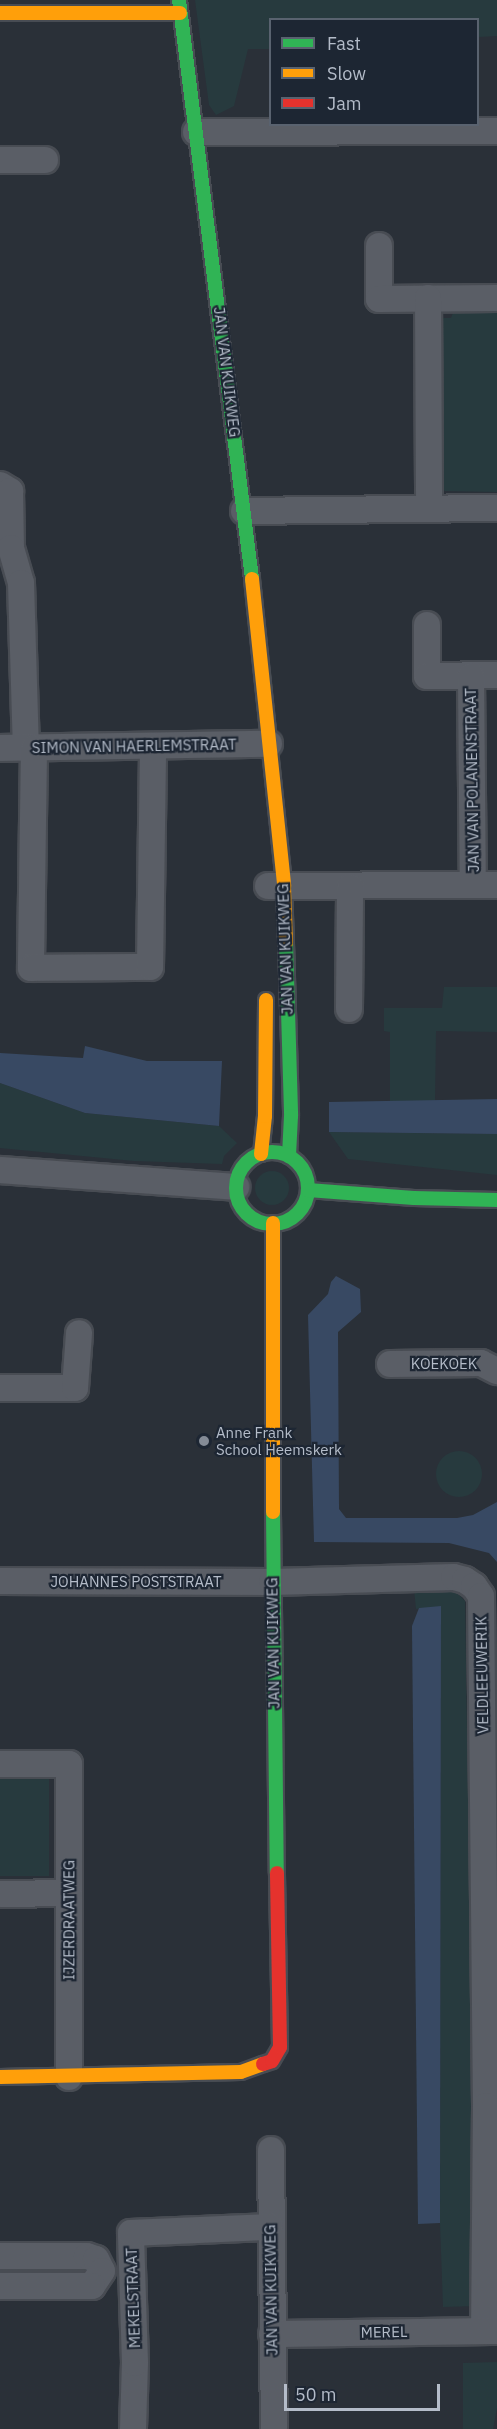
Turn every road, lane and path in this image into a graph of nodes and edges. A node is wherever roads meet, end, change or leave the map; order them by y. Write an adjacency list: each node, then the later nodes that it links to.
1 (179, 6): 2 (street); 4 (street, JAN VAN KUIKWEG)
2 (0, 13)
3 (497, 131): 4 (street)
4 (196, 132): 13 (street, JAN VAN KUIKWEG)
5 (0, 160): 6 (street)
6 (45, 160)
7 (379, 246): 8 (street)
8 (428, 298): 9 (street); 11 (street)
9 (497, 298)
10 (0, 485): 14 (street)
11 (429, 508): 12 (street); 13 (street)
12 (497, 508)
13 (244, 511): 18 (street, JAN VAN KUIKWEG)
14 (7, 569): 21 (street)
15 (427, 625): 17 (street, JAN VAN POLANENSTRAAT)
16 (497, 675): 17 (street, JAN VAN POLANENSTRAAT)
17 (471, 676): 22 (street, JAN VAN POLANENSTRAAT)
18 (269, 744): 19 (street, SIMON VAN HAERLEMSTRAAT); 24 (street, JAN VAN KUIKWEG)
19 (153, 746): 21 (street, SIMON VAN HAERLEMSTRAAT); 21 (street)
20 (0, 748): 21 (street, SIMON VAN HAERLEMSTRAAT)
21 (30, 748)
22 (485, 885): 23 (street, JAN VAN POLANENSTRAAT)
23 (350, 887): 24 (street, JAN VAN POLANENSTRAAT); 26 (street)
24 (273, 891): 28 (street, JAN VAN KUIKWEG)
25 (266, 985): 27 (street, JAN VAN KUIKWEG)
26 (349, 1009)
27 (261, 1154): 28 (street); 30 (street)
28 (289, 1156): 31 (street)
29 (0, 1170): 30 (street)
30 (236, 1187): 33 (street)
31 (308, 1190): 32 (street); 33 (street)
32 (497, 1200)
33 (273, 1224): 39 (street, JAN VAN KUIKWEG)
34 (79, 1333): 37 (street)
35 (390, 1364): 36 (street, KOEKOEK)
36 (497, 1371)
37 (0, 1388)
38 (0, 1581): 39 (street, JOHANNES POSTSTRAAT)
39 (272, 1582): 40 (street, VELDLEEUWERIK); 46 (street, JAN VAN KUIKWEG)
40 (490, 1691): 44 (street, VELDLEEUWERIK)
41 (0, 1764): 42 (street, IJZERDRAATWEG)
42 (69, 1893): 43 (street); 46 (street, IJZERDRAATWEG)
43 (0, 1894)
44 (490, 1929): 47 (street, VELDLEEUWERIK)
45 (0, 2077): 46 (street)
46 (69, 2077)
47 (491, 2106): 52 (street, VELDLEEUWERIK)
48 (271, 2151): 49 (street, JAN VAN KUIKWEG)
49 (270, 2228): 53 (street, JAN VAN KUIKWEG); 54 (street, MEKELSTRAAT)
50 (0, 2256): 51 (street)
51 (0, 2286)
52 (491, 2331): 53 (street, MEREL)
53 (272, 2334): 55 (street, JAN VAN KUIKWEG)
54 (133, 2429)
55 (274, 2429)

